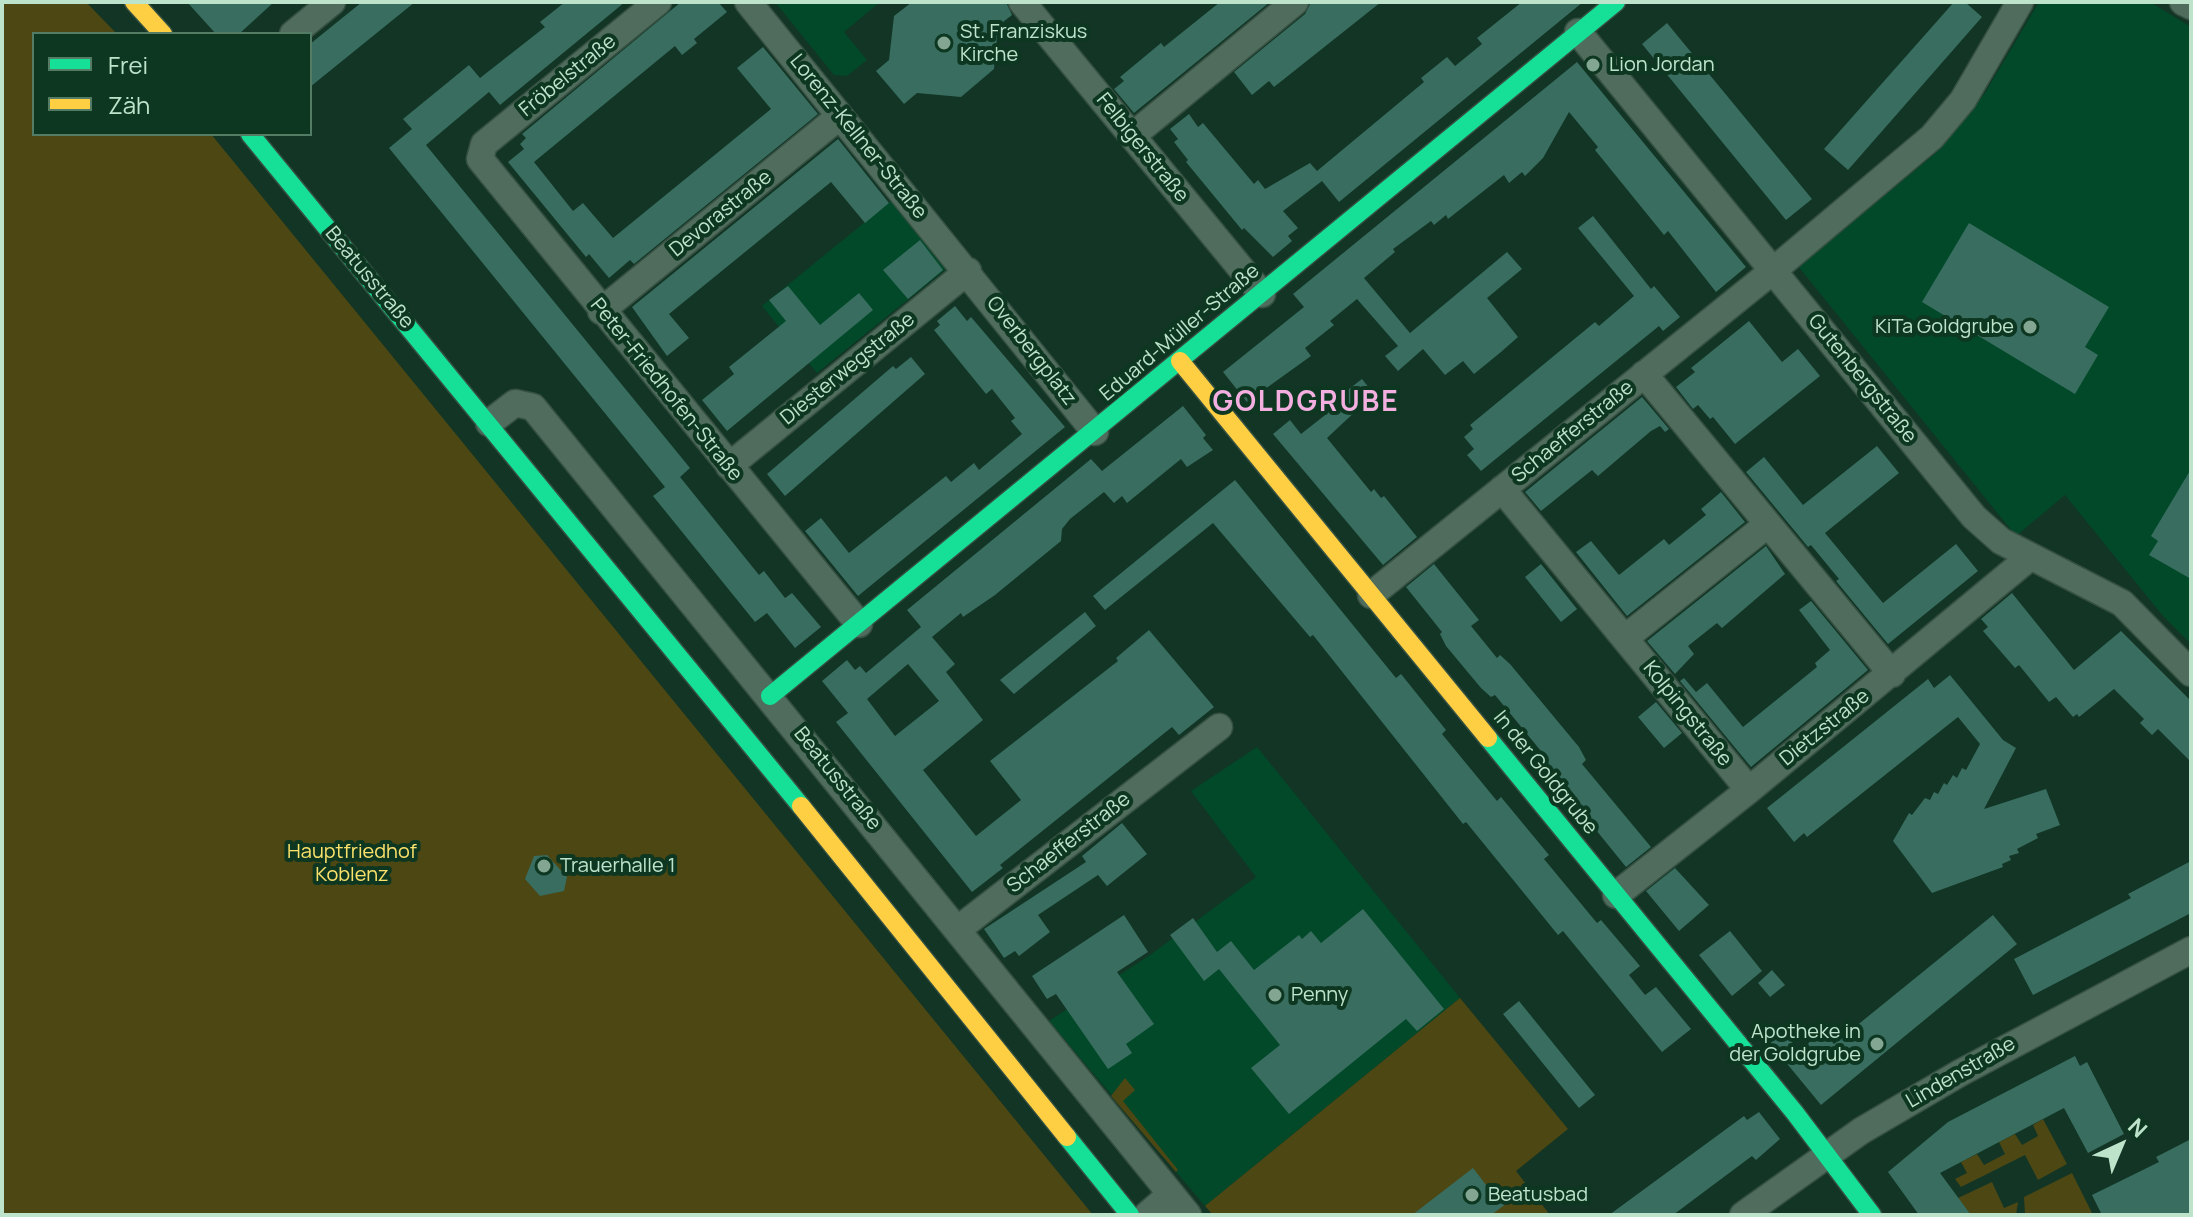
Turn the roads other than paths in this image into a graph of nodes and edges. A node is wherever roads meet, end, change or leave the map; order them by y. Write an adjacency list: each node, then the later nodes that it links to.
1 (134, 2): 11 (street)
2 (332, 2): 12 (street)
3 (658, 2): 17 (street, Fröbelstraße)
4 (748, 2): 14 (street, Lorenz-Kellner-Straße)
5 (1022, 2): 16 (street, Felbigerstraße)
6 (1295, 2): 16 (street)
7 (1616, 2): 13 (street, Eduard-Müller-Straße)
8 (2020, 2): 18 (street, Schaefferstraße)
9 (2183, 2): 10 (street)
10 (2191, 6)
11 (161, 32)
12 (295, 32)
13 (1578, 32): 18 (street, Gutenbergstraße); 20 (street, Eduard-Müller-Straße)
14 (840, 116): 19 (street, Lorenz-Kellner-Straße); 21 (street, Devorastraße)
15 (252, 136): 24 (street, Beatusstraße)
16 (1132, 136): 20 (street, Felbigerstraße)
17 (480, 153): 21 (street, Peter-Friedhofen-Straße)
18 (1775, 269): 23 (street, Schaefferstraße); 29 (street, Gutenbergstraße)
19 (968, 271): 25 (street, Overbergplatz); 26 (street, Diesterwegstraße)
20 (1262, 294): 22 (street, Eduard-Müller-Straße)
21 (601, 311): 26 (street, Peter-Friedhofen-Straße)
22 (1180, 361): 25 (street, Eduard-Müller-Straße); 30 (street, In der Goldgrube)
23 (1644, 374): 27 (street, Schaefferstraße); 28 (street)
24 (489, 423): 35 (street, Beatusstraße); 43 (street, Beatusstraße)
25 (1095, 432): 31 (street, Eduard-Müller-Straße)
26 (729, 466): 31 (street, Peter-Friedhofen-Straße)
27 (1502, 489): 30 (street, Schaefferstraße); 32 (street, Kolpingstraße)
28 (1767, 525): 32 (street); 34 (street)
29 (2030, 557): 33 (street, Gutenbergstraße); 34 (street, Dietzstraße)
30 (1371, 595): 38 (street, In der Goldgrube)
31 (859, 624): 35 (street, Eduard-Müller-Straße)
32 (1625, 638): 37 (street, Kolpingstraße)
33 (2191, 673)
34 (1892, 674): 37 (street, Dietzstraße)
35 (770, 696): 39 (street, Beatusstraße)
36 (1219, 727): 39 (street, Schaefferstraße)
37 (1749, 790): 38 (street, Dietzstraße)
38 (1616, 895): 41 (street, In der Goldgrube)
39 (957, 930): 42 (street, Beatusstraße)
40 (2191, 950): 41 (street, Lindenstraße)
41 (1828, 1155): 46 (street, Lindenstraße); 47 (street, In der Goldgrube)
42 (1171, 1194): 44 (street); 45 (street, Beatusstraße)
43 (1130, 1215)
44 (1147, 1215)
45 (1188, 1215)
46 (1743, 1215)
47 (1872, 1215)

